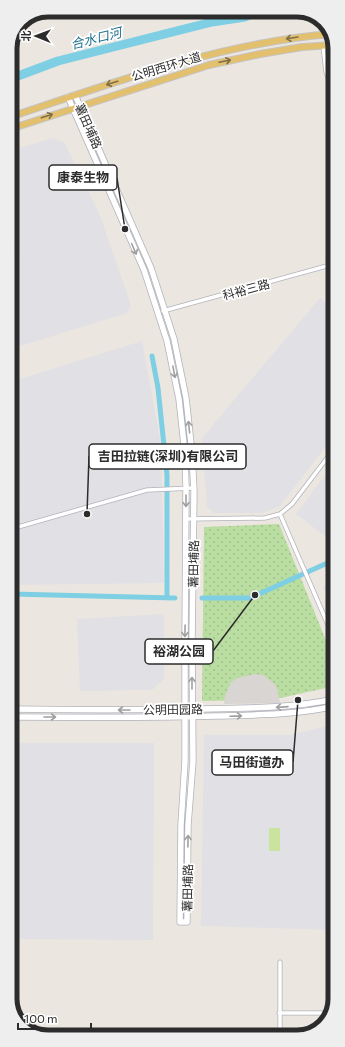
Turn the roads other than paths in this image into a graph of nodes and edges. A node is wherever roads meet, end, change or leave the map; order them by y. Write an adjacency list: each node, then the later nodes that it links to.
1 (325, 34): 5 (main road, 公明西环大道, one-way to 5)
2 (323, 46): 3 (main road, 公明西环大道); 4 (street); 7 (main road, 公明西环大道, one-way to 2)
3 (328, 46)
4 (328, 77)
5 (75, 95): 6 (main road, 公明西环大道); 7 (street, 薯田埔路)
6 (68, 98): 8 (street, 薯田埔路); 9 (main road, 公明西环大道)
7 (80, 106): 8 (main road, 公明西环大道); 12 (street, 薯田埔路)
8 (73, 108): 10 (main road, 公明西环大道, one-way to 8); 13 (street, 薯田埔路, one-way to 13)
9 (17, 115)
10 (17, 126)
11 (328, 266): 12 (street, 科裕三路)
12 (165, 311): 13 (street, 科裕三路); 16 (street, 薯田埔路, one-way to 12)
13 (158, 313): 15 (street, 薯田埔路, one-way to 15)
14 (328, 457): 17 (street)
15 (186, 488): 16 (street); 18 (street, 薯田埔路, one-way to 18); 20 (street)
16 (194, 488): 19 (street, 薯田埔路)
17 (280, 514): 19 (street); 21 (street)
18 (186, 519): 19 (street); 24 (street, 薯田埔路, one-way to 24)
19 (194, 520): 25 (street, 薯田埔路, one-way to 19)
20 (17, 527)
21 (328, 626)
22 (328, 700): 25 (street, 公明田园路, one-way to 25)
23 (328, 707): 29 (street, 公明田园路, one-way to 23)
24 (185, 709): 25 (street, 公明田园路); 26 (street, 公明田园路, one-way to 26); 28 (street, 薯田埔路)
25 (192, 709): 29 (street, 薯田埔路)
26 (17, 710)
27 (17, 717): 28 (street, 公明田园路, one-way to 28)
28 (185, 717): 29 (street, 公明田园路); 29 (street, 薯田埔路, one-way to 29)
29 (192, 717)
30 (280, 962): 31 (street)
31 (280, 1013): 32 (street); 33 (street)
32 (325, 1013)
33 (280, 1030)

